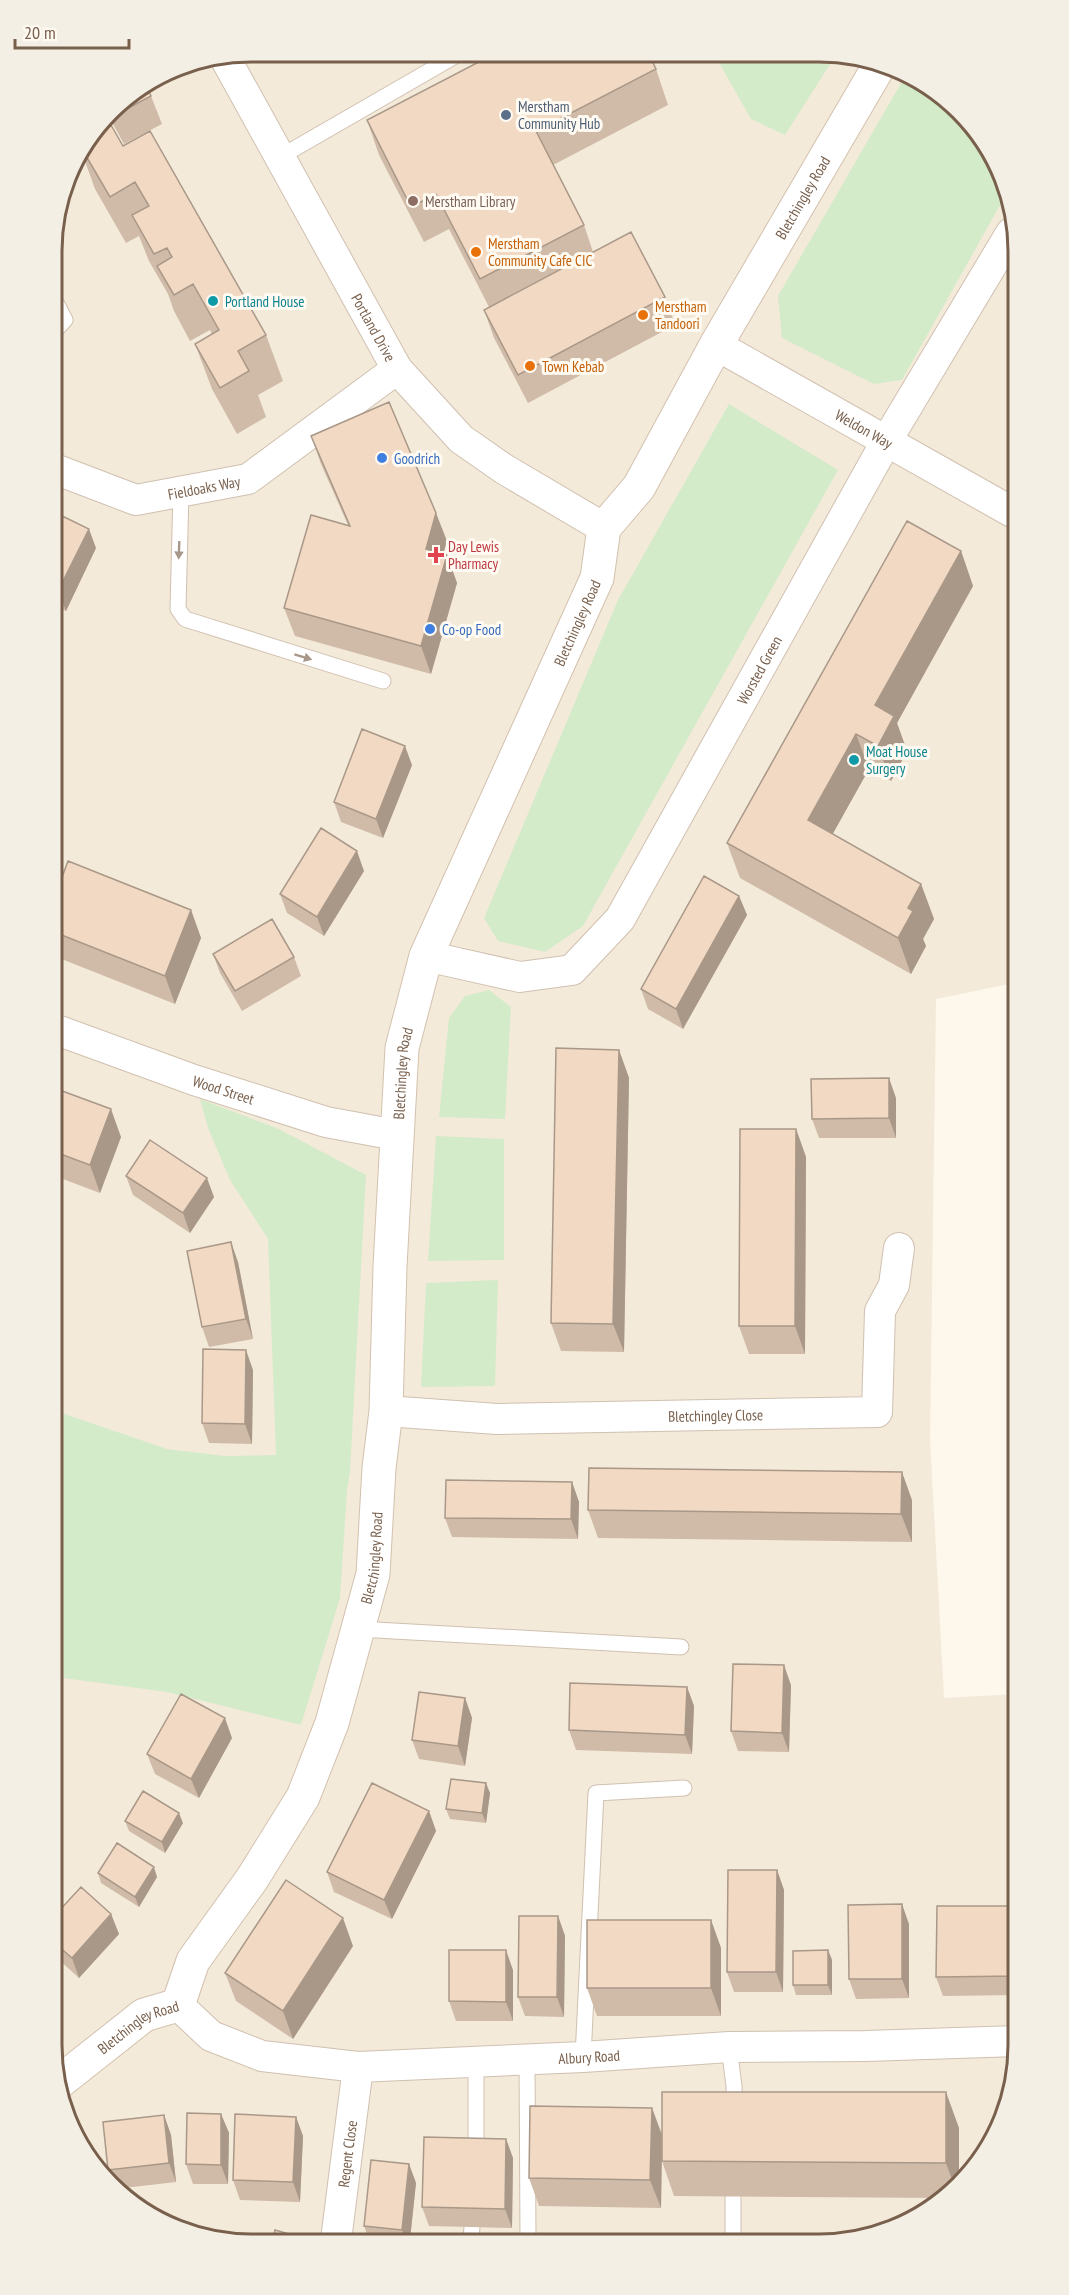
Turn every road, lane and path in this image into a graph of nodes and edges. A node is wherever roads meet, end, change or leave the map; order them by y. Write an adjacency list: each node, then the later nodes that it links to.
1 (445, 62): 4 (lane)
2 (228, 63): 4 (street, Portland Drive)
3 (876, 71): 6 (street, Bletchingley Road)
4 (280, 157): 7 (street, Portland Drive)
5 (1007, 240): 8 (street, Worsted Green)
6 (716, 345): 8 (street, Weldon Way); 12 (street, Bletchingley Road)
7 (397, 369): 10 (street, Fieldoaks Way); 12 (street, Portland Drive)
8 (887, 440): 11 (street, Weldon Way); 14 (street, Worsted Green)
9 (62, 472): 10 (street, Fieldoaks Way)
10 (181, 491): 13 (lane, one-way to 13)
11 (1008, 510)
12 (604, 528): 14 (street, Bletchingley Road)
13 (383, 681)
14 (426, 956): 16 (street, Bletchingley Road)
15 (62, 1032): 16 (street, Wood Street)
16 (396, 1135): 18 (street, Bletchingley Road)
17 (899, 1248): 18 (street, Bletchingley Close)
18 (386, 1411): 19 (street, Bletchingley Road)
19 (358, 1629): 20 (lane); 22 (street, Bletchingley Road)
20 (681, 1647)
21 (684, 1788): 25 (lane)
22 (178, 2005): 28 (street, Albury Road); 29 (street, Bletchingley Road)
23 (1007, 2041): 24 (street, Albury Road)
24 (729, 2047): 25 (street, Albury Road); 30 (lane)
25 (583, 2057): 26 (street, Albury Road)
26 (527, 2059): 27 (street, Albury Road); 34 (lane)
27 (476, 2061): 28 (street, Albury Road); 31 (lane)
28 (358, 2067): 33 (street, Regent Close)
29 (65, 2078)
30 (734, 2127)
31 (476, 2157)
32 (733, 2196): 35 (lane)
33 (337, 2234)
34 (528, 2234)
35 (733, 2234)

